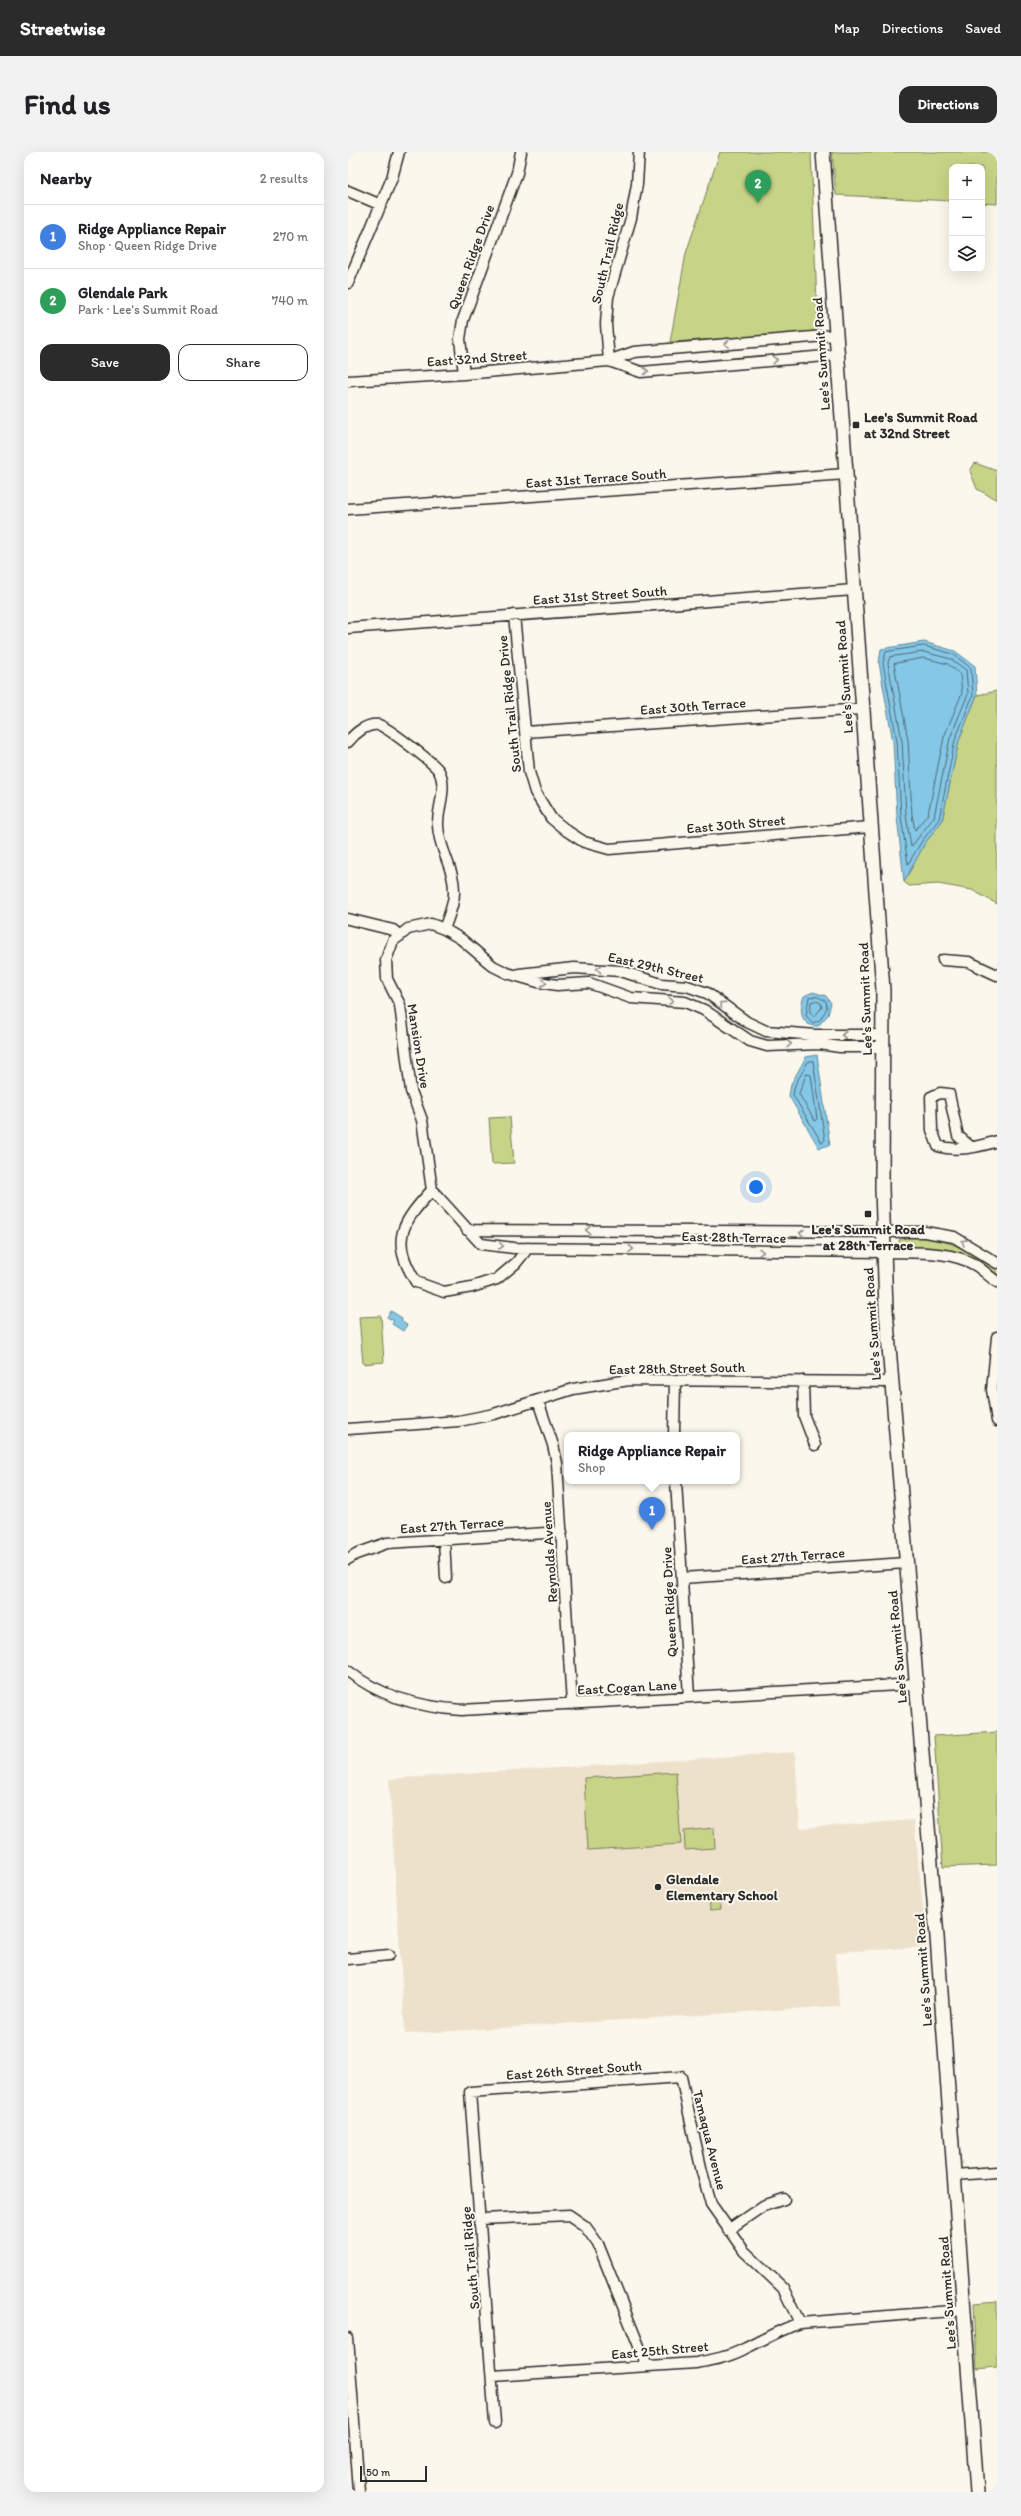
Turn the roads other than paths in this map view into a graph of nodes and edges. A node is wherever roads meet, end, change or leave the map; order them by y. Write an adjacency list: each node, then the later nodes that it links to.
1 (399, 152): 6 (street)
2 (522, 152): 11 (street, Queen Ridge Drive)
3 (639, 152): 10 (street, South Trail Ridge)
4 (823, 152): 8 (main road, Lee's Summit Road)
5 (348, 191): 6 (street)
6 (381, 205): 7 (street)
7 (348, 282)
8 (836, 335): 9 (main road, Lee's Summit Road); 10 (street, East 32nd Street, one-way to 10)
9 (837, 355): 10 (street, East 32nd Street, one-way to 9); 13 (main road, Lee's Summit Road)
10 (609, 361): 11 (street, East 32nd Street)
11 (464, 374): 12 (street, East 32nd Street)
12 (348, 381)
13 (846, 474): 14 (street, East 31st Terrace South); 15 (main road, Lee's Summit Road)
14 (348, 509)
15 (854, 590): 16 (street, East 31st Street South); 18 (main road, Lee's Summit Road)
16 (514, 615): 17 (street, East 31st Street South); 19 (street, South Trail Ridge Drive)
17 (348, 628)
18 (862, 709): 19 (street, East 30th Terrace); 21 (main road, Lee's Summit Road)
19 (525, 732): 22 (street, South Trail Ridge Drive)
20 (348, 742): 24 (street)
21 (870, 827): 22 (street, East 30th Street); 29 (main road, Lee's Summit Road)
22 (604, 848)
23 (348, 918): 25 (street)
24 (444, 929): 25 (street, Mansion Drive); 27 (street, East 29th Street)
25 (400, 936): 32 (street, Mansion Drive)
26 (943, 960): 28 (street)
27 (507, 973): 29 (street, East 29th Street, one-way to 27); 29 (street, East 29th Street, one-way to 29)
28 (997, 975)
29 (883, 1041): 34 (main road, Lee's Summit Road)
30 (997, 1142): 31 (street)
31 (971, 1148): 31 (street)
32 (432, 1190): 33 (street, East 28th Terrace); 35 (street)
33 (468, 1230): 34 (street, East 28th Terrace, one-way to 33); 35 (street, East 28th Terrace, one-way to 35)
34 (883, 1233): 36 (main road, Lee's Summit Road); 37 (street, East 28th Terrace, one-way to 34)
35 (528, 1248): 36 (street, East 28th Terrace, one-way to 36)
36 (884, 1252): 38 (street, East 28th Terrace); 42 (main road, Lee's Summit Road)
37 (997, 1263)
38 (997, 1282)
39 (997, 1336): 44 (street)
40 (675, 1380): 41 (street, East 28th Street South); 43 (street, East 28th Street South); 46 (street)
41 (803, 1381): 42 (street, East 28th Street South); 47 (street)
42 (892, 1382): 52 (main road, Lee's Summit Road)
43 (538, 1401): 45 (street, East 28th Street South); 49 (street, Reynolds Avenue)
44 (997, 1421)
45 (348, 1429)
46 (674, 1432)
47 (815, 1445)
48 (676, 1484): 54 (street, Queen Ridge Drive)
49 (562, 1532): 50 (street, East 27th Terrace); 58 (street, Reynolds Avenue)
50 (444, 1539): 51 (street, East 27th Terrace); 53 (street)
51 (348, 1559)
52 (906, 1563): 54 (street, East 27th Terrace); 56 (main road, Lee's Summit Road)
53 (446, 1578)
54 (682, 1578): 57 (street, Queen Ridge Drive)
55 (348, 1670): 58 (street, East Cogan Lane)
56 (916, 1684): 57 (street, East Cogan Lane); 64 (main road, Lee's Summit Road)
57 (689, 1698): 58 (street, East Cogan Lane)
58 (572, 1704)
59 (389, 1955): 60 (street)
60 (348, 1959)
61 (681, 2077): 62 (street, East 26th Street South); 67 (street, Tamaqua Avenue)
62 (470, 2092): 66 (street, South Trail Ridge)
63 (997, 2172): 64 (street)
64 (954, 2175): 68 (main road, Lee's Summit Road)
65 (784, 2199): 67 (street)
66 (481, 2220): 71 (street); 72 (street, South Trail Ridge)
67 (728, 2230): 69 (street, Tamaqua Avenue)
68 (964, 2310): 69 (street, East 25th Street); 76 (main road, Lee's Summit Road)
69 (800, 2323): 71 (street, East 25th Street)
70 (348, 2338): 73 (street)
71 (647, 2366): 72 (street, East 25th Street)
72 (494, 2376): 74 (street, South Trail Ridge)
73 (350, 2383): 75 (street)
74 (496, 2423)
75 (359, 2492)
76 (977, 2492)

